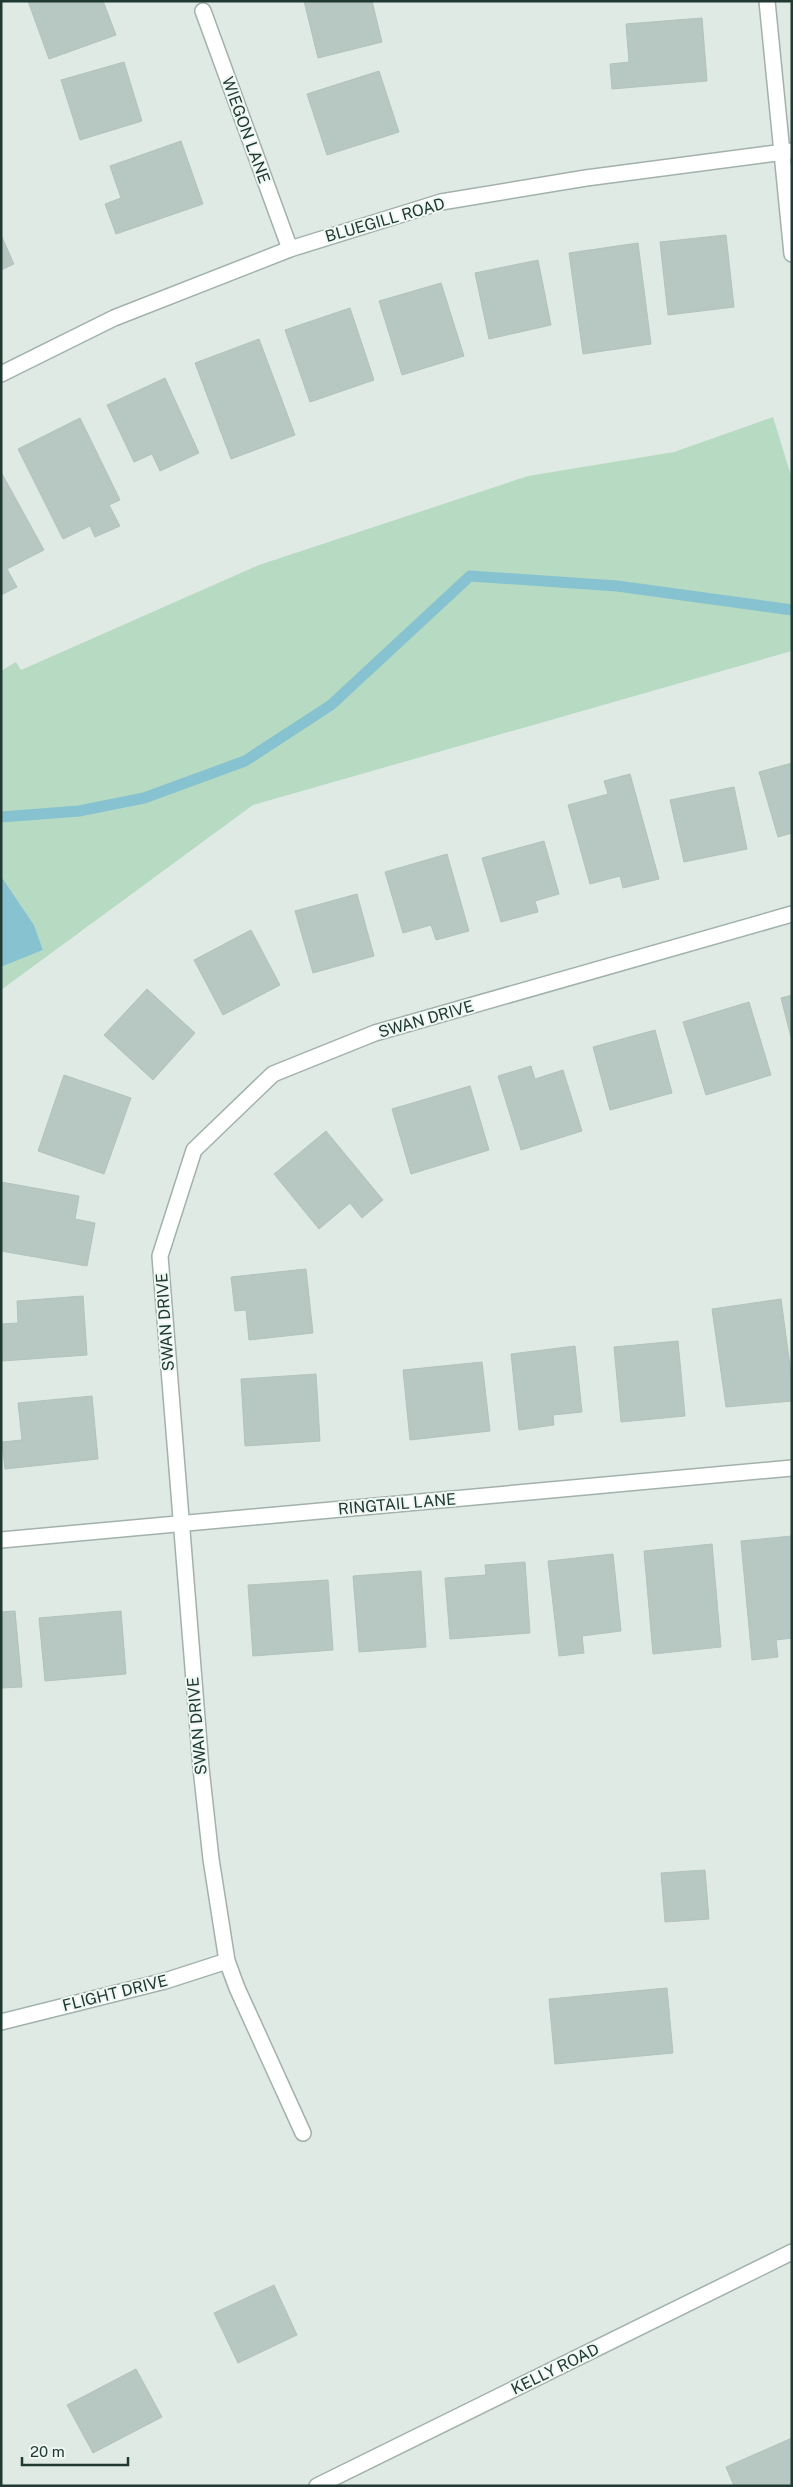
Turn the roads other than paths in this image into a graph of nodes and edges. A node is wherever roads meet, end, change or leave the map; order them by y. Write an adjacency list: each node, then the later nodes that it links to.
1 (767, 1): 3 (street)
2 (203, 11): 4 (street, WIEGON LANE)
3 (788, 151): 4 (street, BLUEGILL ROAD); 5 (street)
4 (290, 249): 6 (street, BLUEGILL ROAD)
5 (792, 254)
6 (1, 374)
7 (792, 914): 9 (street, SWAN DRIVE)
8 (792, 1468): 9 (street, RINGTAIL LANE)
9 (180, 1524): 10 (street, RINGTAIL LANE); 11 (street, SWAN DRIVE)
10 (1, 1540)
11 (227, 1960): 12 (street, FLIGHT DRIVE); 13 (street, SWAN DRIVE)
12 (1, 2022)
13 (303, 2133)
14 (792, 2252): 15 (street, KELLY ROAD)
15 (317, 2486)

